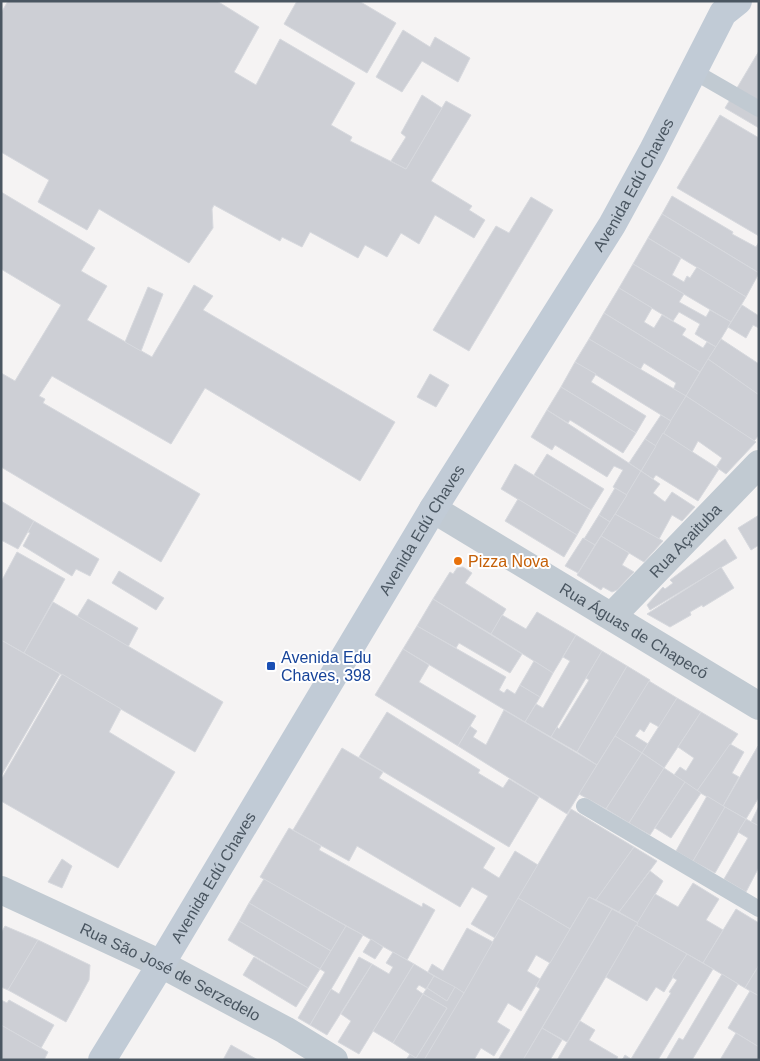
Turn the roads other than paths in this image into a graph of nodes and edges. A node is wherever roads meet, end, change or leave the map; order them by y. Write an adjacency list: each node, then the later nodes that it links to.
1 (727, 5): 2 (main road, Avenida Edú Chaves)
2 (693, 71): 3 (lane); 5 (main road, Avenida Edú Chaves)
3 (759, 109)
4 (759, 464): 6 (street, Rua Açaituba)
5 (432, 508): 6 (street, Rua Águas de Chapecó); 11 (main road, Avenida Edú Chaves)
6 (612, 616): 7 (street, Rua Águas de Chapecó)
7 (759, 706)
8 (584, 806): 10 (lane)
9 (1, 890): 11 (street, Rua São José de Serzedelo)
10 (759, 909)
11 (161, 964): 12 (main road, Avenida Edú Chaves); 13 (street, Rua São José de Serzedelo)
12 (102, 1060)
13 (334, 1060)

